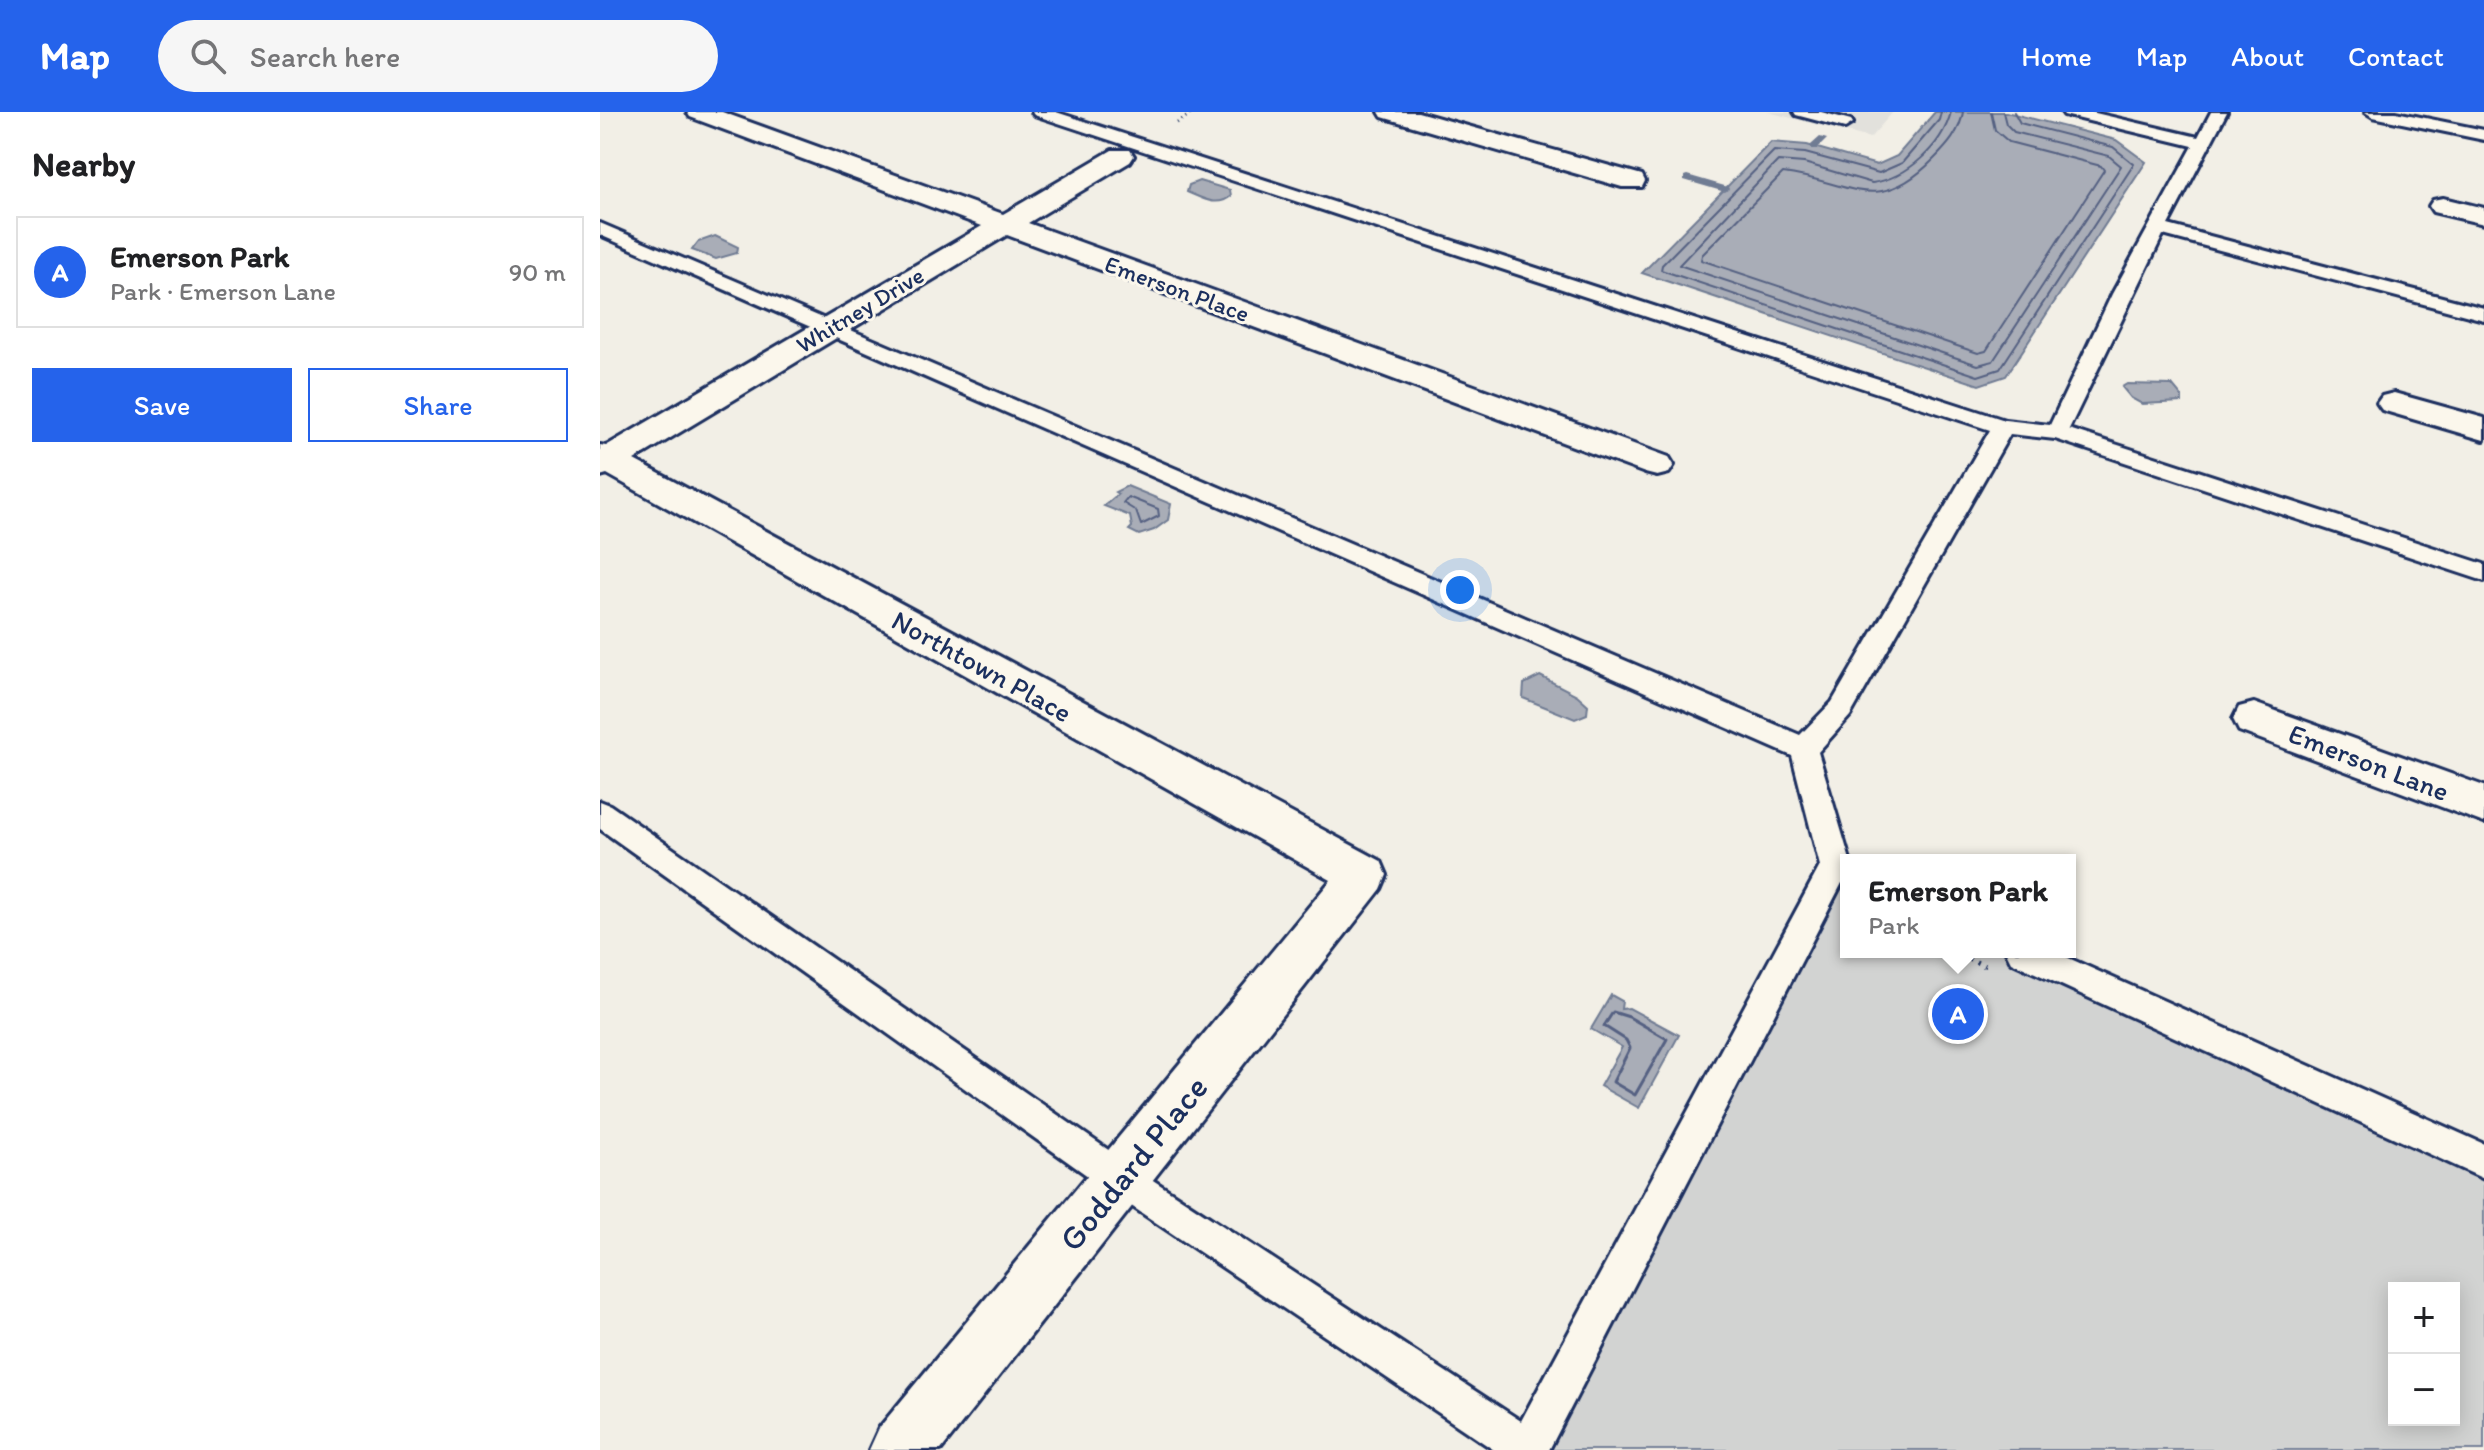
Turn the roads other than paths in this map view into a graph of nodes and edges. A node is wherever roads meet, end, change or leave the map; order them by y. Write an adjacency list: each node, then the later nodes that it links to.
1 (699, 112): 15 (street, Emerson Place)
2 (1040, 112): 21 (lane)
3 (1391, 112): 12 (street)
4 (1802, 112): 8 (lane)
5 (2070, 112): 10 (lane)
6 (2219, 112): 10 (lane)
7 (2373, 112): 9 (lane)
8 (1845, 123)
9 (2484, 135)
10 (2203, 143): 17 (lane)
11 (1121, 156): 15 (street, Whitney Drive)
12 (1632, 181)
13 (2443, 206): 14 (street)
14 (2484, 216)
15 (1004, 225): 19 (street, Whitney Drive); 25 (street, Emerson Place)
16 (600, 228): 19 (lane)
17 (2157, 228): 18 (lane); 23 (lane)
18 (2484, 314)
19 (829, 329): 24 (street, Whitney Drive); 28 (lane)
20 (2394, 403): 22 (street)
21 (2003, 427): 23 (lane); 28 (lane)
22 (2484, 429)
23 (2057, 432): 26 (lane)
24 (603, 461): 32 (street, Northtown Place)
25 (1657, 465)
26 (2484, 573)
27 (2254, 719): 29 (street, Emerson Lane)
28 (1804, 749): 31 (lane)
29 (2484, 805)
30 (600, 813): 35 (lane)
31 (1840, 869): 36 (lane)
32 (1364, 875): 35 (street, Goddard Place)
33 (2035, 958): 34 (lane)
34 (2484, 1162)
35 (1121, 1179): 36 (lane); 37 (street, Goddard Place)
36 (1528, 1449)
37 (901, 1450)

